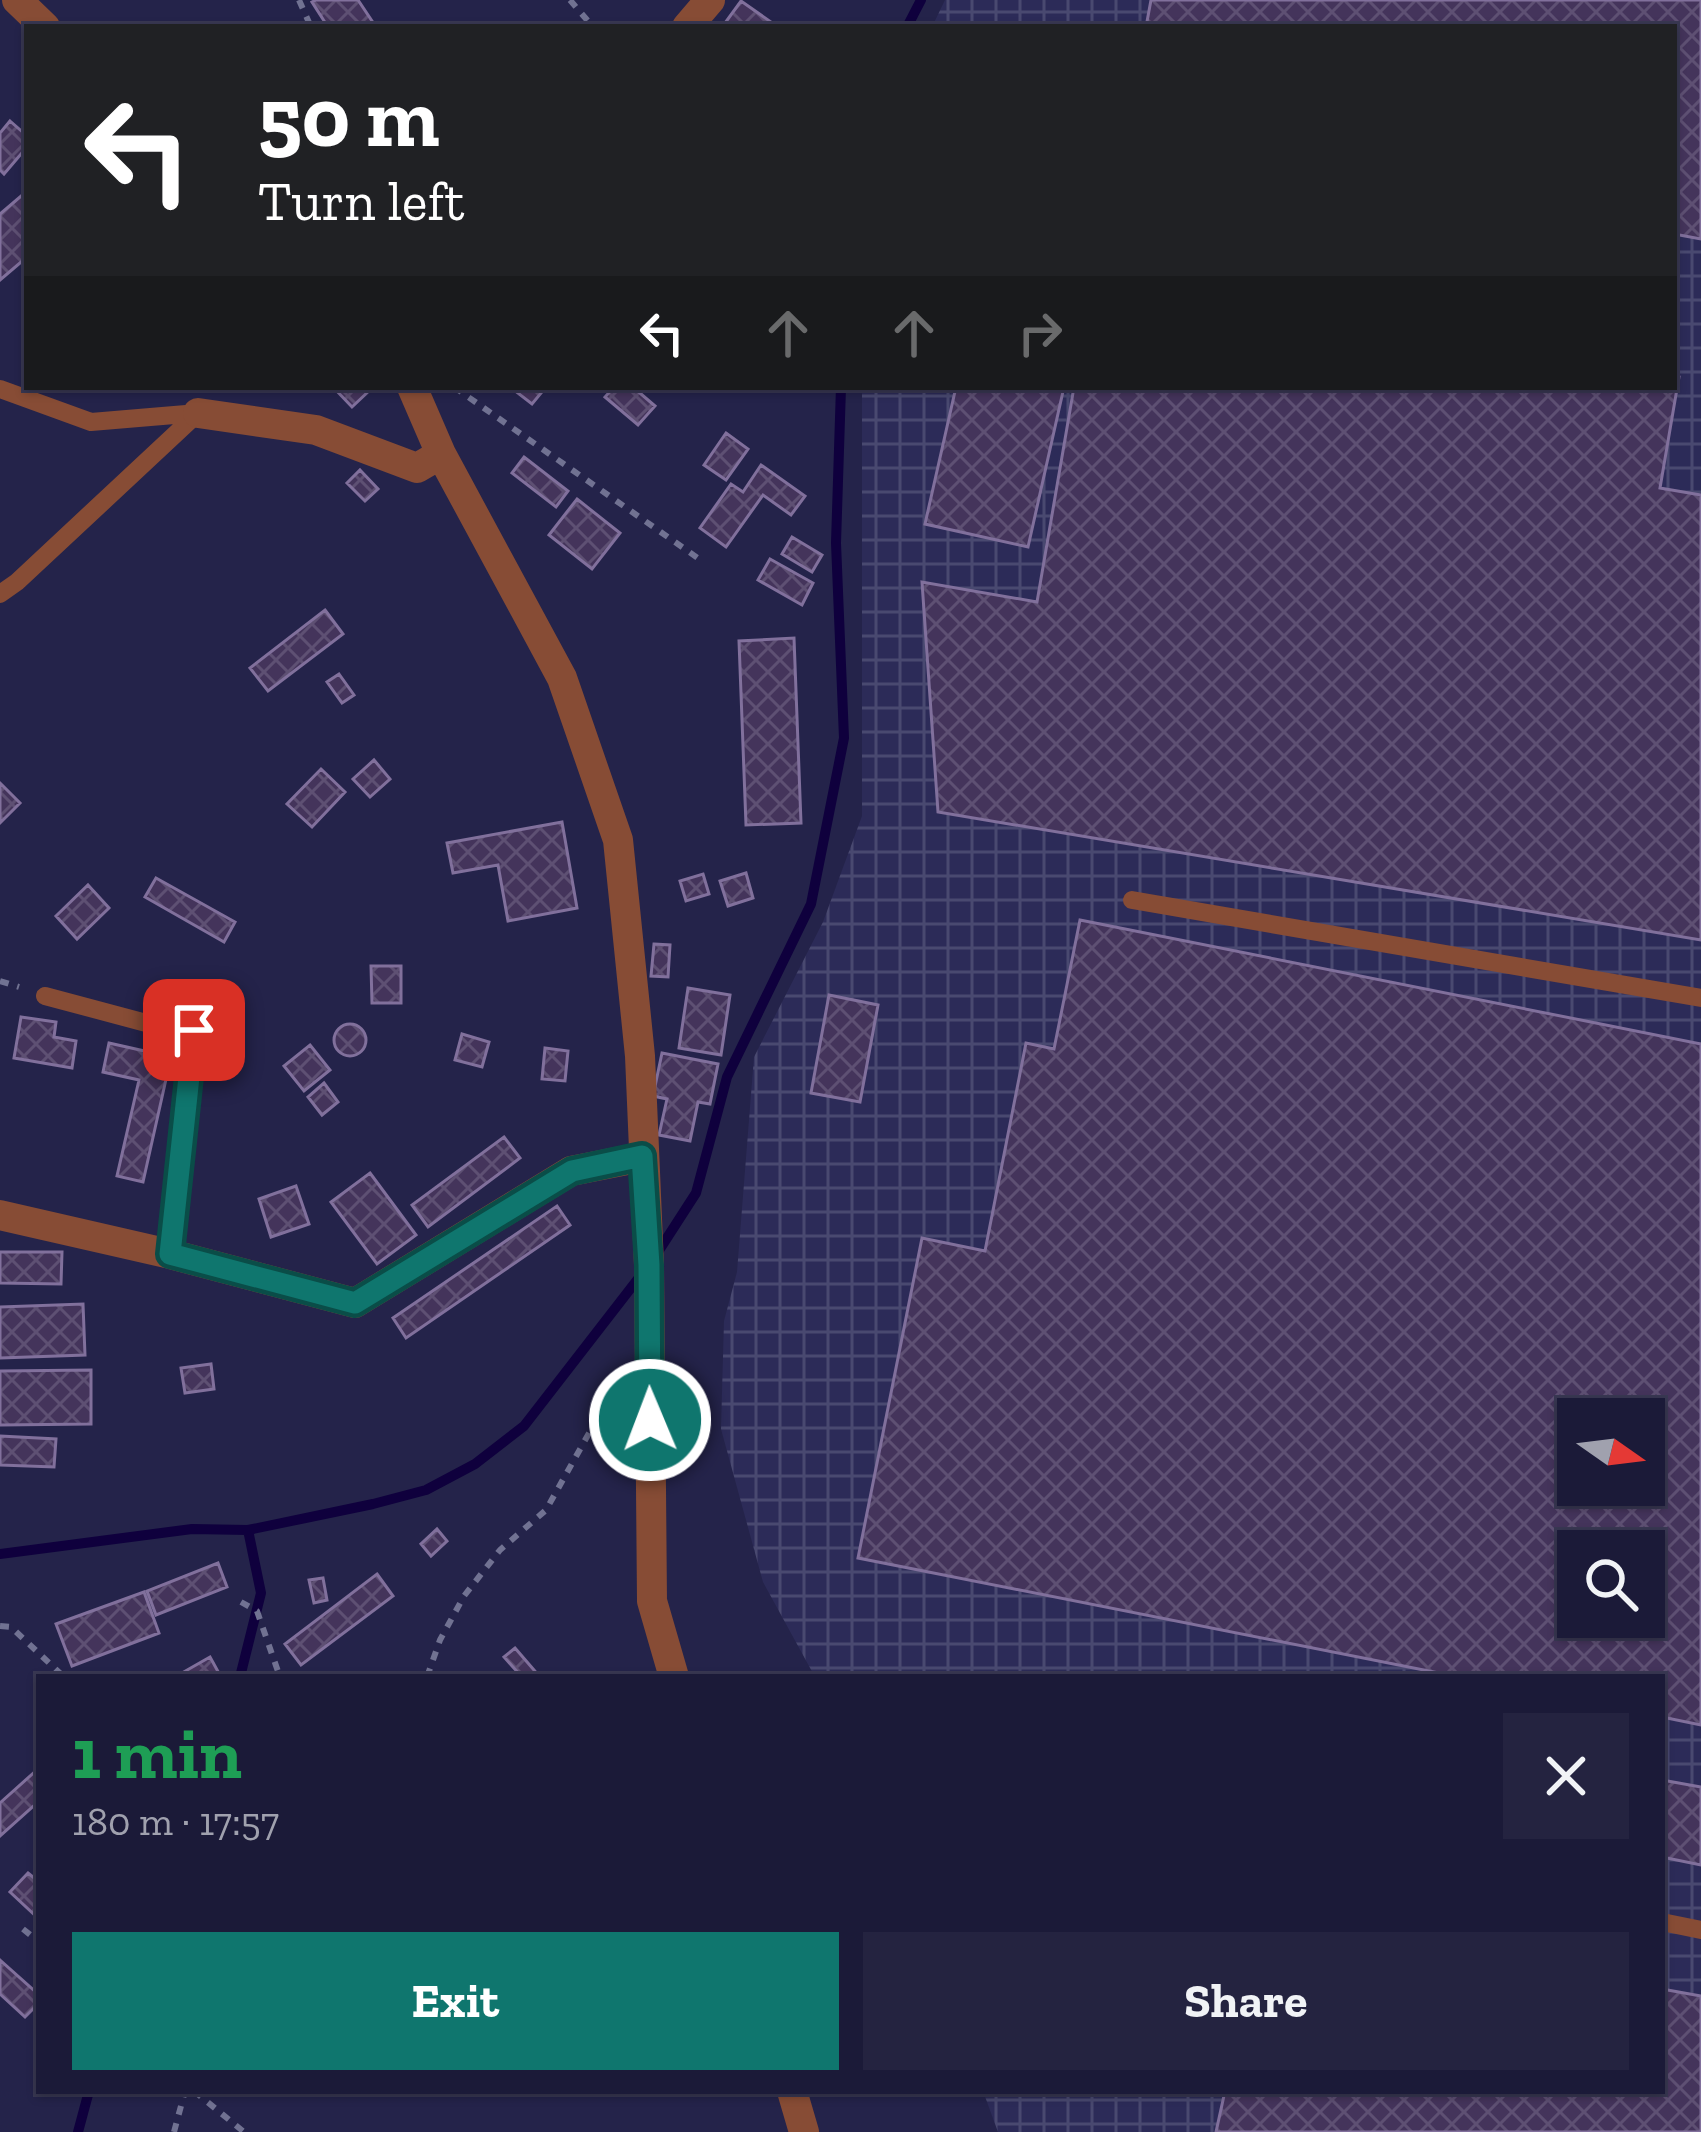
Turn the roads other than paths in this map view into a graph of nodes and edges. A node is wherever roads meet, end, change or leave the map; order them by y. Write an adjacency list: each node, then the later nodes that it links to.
1 (17, 0): 3 (street)
2 (710, 0): 4 (street)
3 (42, 24)
4 (690, 24)
5 (0, 389): 7 (lane)
6 (413, 390): 8 (street)
7 (198, 413): 8 (street); 9 (lane)
8 (441, 454): 13 (street)
9 (0, 593)
10 (1132, 901): 12 (lane)
11 (46, 995): 15 (lane)
12 (1701, 998)
13 (642, 1156): 15 (street); 16 (street)
14 (0, 1215): 15 (street)
15 (170, 1254)
16 (673, 1674)
17 (1665, 1923): 18 (lane)
18 (1701, 1930)
19 (794, 2094): 20 (street)
20 (804, 2132)

